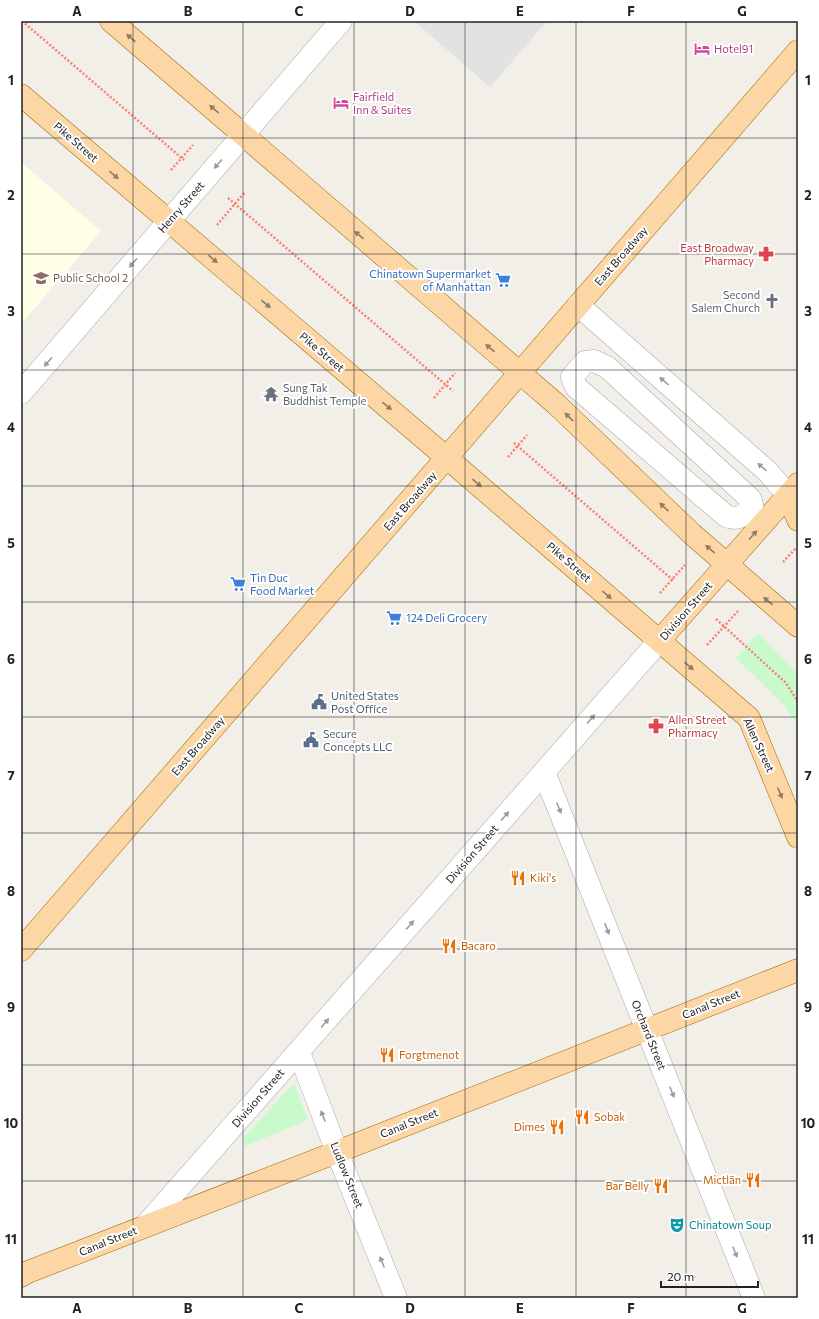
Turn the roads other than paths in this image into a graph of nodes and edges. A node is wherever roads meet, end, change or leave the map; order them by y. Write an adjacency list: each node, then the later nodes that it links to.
1 (111, 21): 5 (main road, one-way to 1)
2 (342, 21): 5 (street, Henry Street)
3 (798, 51): 7 (main road, East Broadway)
4 (21, 95): 6 (main road, Pike Street, one-way to 6)
5 (243, 135): 6 (street, Henry Street, one-way to 6); 8 (main road, one-way to 5)
6 (169, 222): 9 (street, Henry Street, one-way to 9); 10 (main road, Pike Street, one-way to 10)
7 (578, 305): 8 (main road, East Broadway); 11 (street, one-way to 7)
8 (520, 373): 10 (main road, East Broadway); 14 (main road, one-way to 8)
9 (21, 393)
10 (447, 458): 16 (main road, Pike Street, one-way to 16); 19 (main road, East Broadway)
11 (793, 490): 13 (main road); 14 (main road, Division Street, one-way to 11)
12 (751, 500): 12 (street)
13 (798, 520)
14 (727, 564): 15 (main road, one-way to 14); 16 (main road, Division Street)
15 (798, 626)
16 (660, 640): 17 (street, Division Street, one-way to 16); 18 (main road, Allen Street, one-way to 18)
17 (544, 772): 21 (street, Orchard Street, one-way to 21); 22 (street, Division Street, one-way to 17)
18 (798, 837)
19 (21, 950)
20 (798, 970): 21 (main road, Canal Street)
21 (647, 1030): 23 (main road, Canal Street); 27 (street, Orchard Street, one-way to 27)
22 (299, 1052): 23 (street, Ludlow Street, one-way to 22); 24 (street, Division Street)
23 (337, 1152): 24 (main road, Canal Street); 26 (street, Ludlow Street, one-way to 23)
24 (146, 1225): 25 (main road, Canal Street)
25 (21, 1276)
26 (396, 1298)
27 (754, 1298)

